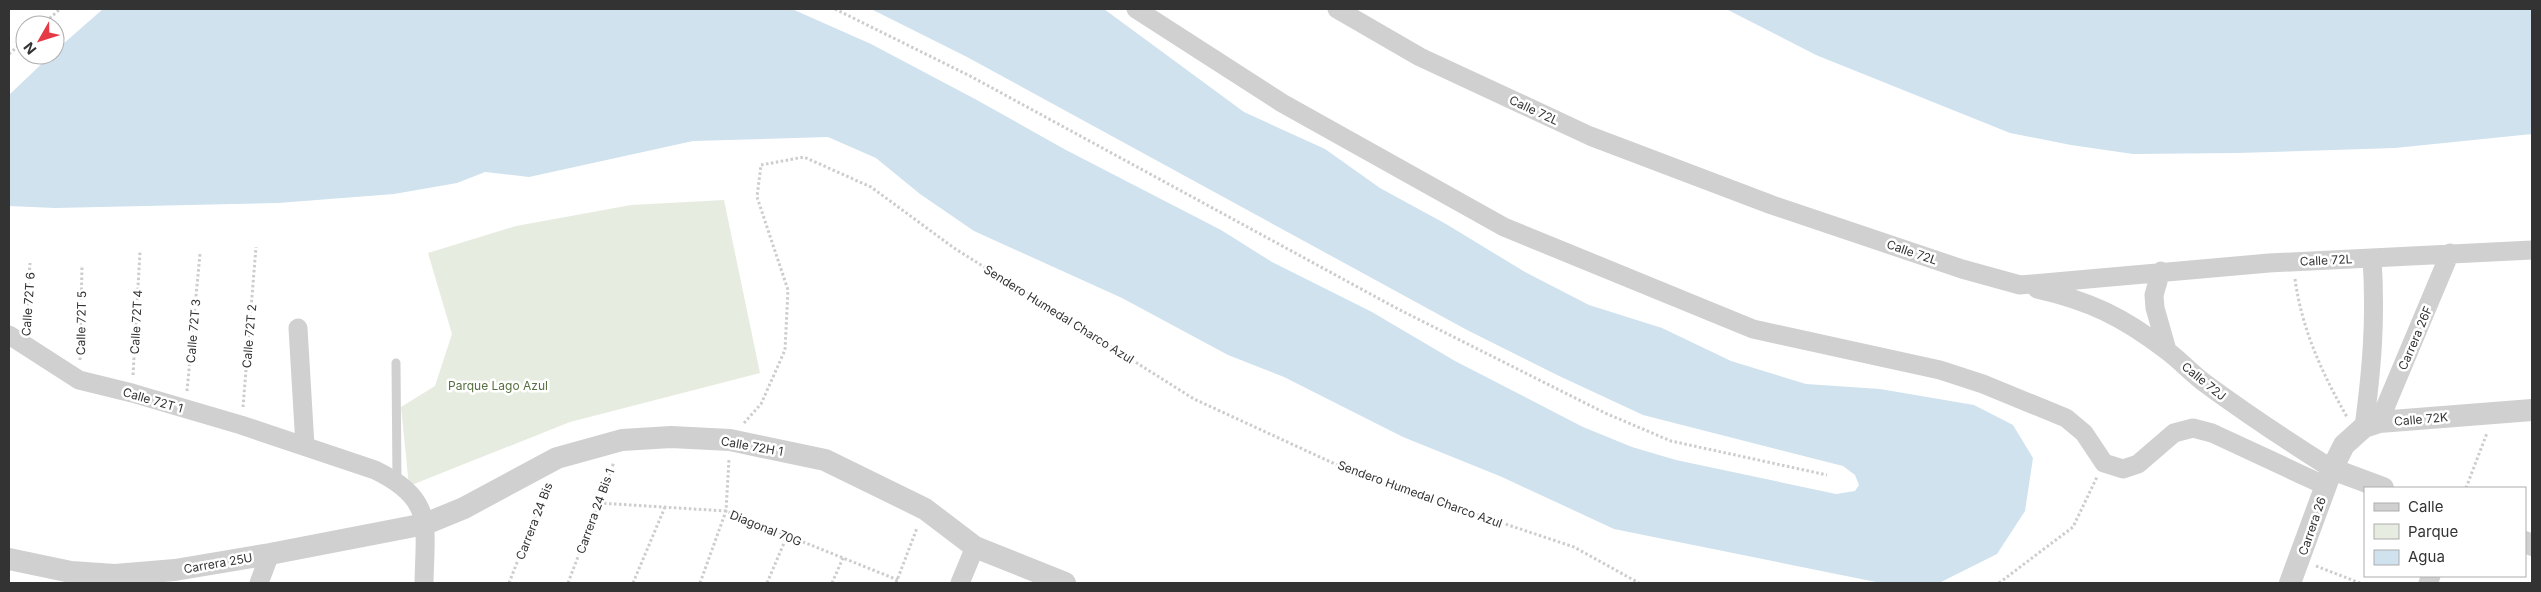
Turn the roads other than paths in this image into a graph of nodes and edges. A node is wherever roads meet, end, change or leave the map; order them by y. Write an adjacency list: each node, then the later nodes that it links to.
1 (1136, 9): 15 (street)
2 (1337, 9): 7 (street, Calle 72L)
3 (2532, 250): 4 (street, Calle 72L)
4 (2450, 253): 5 (street, Calle 72L); 13 (street, Carrera 26F)
5 (2372, 258): 6 (street, Calle 72L); 13 (street)
6 (2161, 271): 7 (street, Calle 72L); 10 (street)
7 (2020, 285): 10 (street, Calle 72J)
8 (298, 328): 14 (street)
9 (9, 335): 14 (street, Calle 72T 1)
10 (2166, 350): 15 (street, Calle 72J)
11 (396, 362): 16 (lane)
12 (2532, 410): 13 (street, Calle 72K)
13 (2366, 427): 15 (street)
14 (305, 446): 16 (street, Calle 72T 1)
15 (2329, 478): 17 (street, Calle 72J); 27 (street, Carrera 26)
16 (396, 481): 18 (street, Calle 72T 1)
17 (2378, 487)
18 (425, 524): 19 (street, Calle 72H 1); 20 (street, Carrera 25U); 24 (street)
19 (974, 547): 25 (street); 26 (street, Calle 72H 1)
20 (270, 554): 22 (street, Carrera 25U); 23 (street)
21 (9, 559): 22 (street, Carrera 25U)
22 (172, 577)
23 (260, 583)
24 (424, 583)
25 (960, 583)
26 (1065, 583)
27 (2290, 583)

